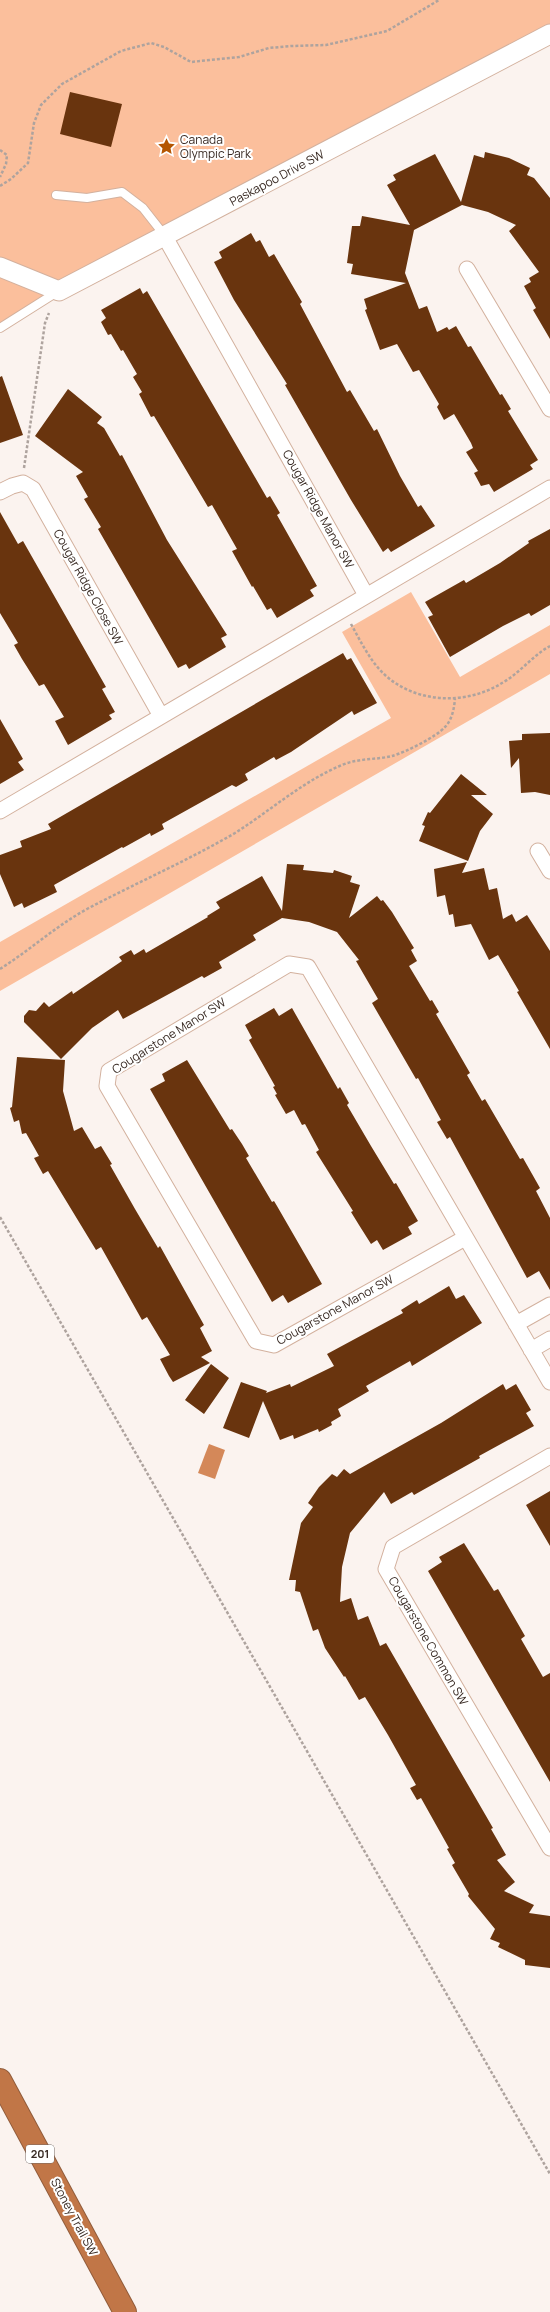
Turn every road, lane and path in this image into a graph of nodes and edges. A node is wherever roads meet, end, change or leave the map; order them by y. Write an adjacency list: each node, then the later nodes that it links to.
1 (439, 0): 5 (path)
2 (550, 34): 7 (street, Paskapoo Drive SW)
3 (0, 150): 4 (path)
4 (0, 177)
5 (0, 186)
6 (56, 195): 7 (lane)
7 (165, 237): 10 (street, Paskapoo Drive SW); 16 (street, Cougar Ridge Manor SW)
8 (0, 267): 10 (street)
9 (467, 269): 12 (street)
10 (59, 291): 11 (lane); 13 (path)
11 (0, 328)
12 (550, 409)
13 (23, 484): 15 (street); 20 (street, Cougar Ridge Close SW)
14 (550, 488): 16 (street)
15 (0, 492)
16 (366, 595): 20 (street)
17 (351, 624): 19 (path)
18 (550, 646): 19 (path)
19 (455, 699): 24 (path)
20 (161, 716): 21 (street)
21 (0, 812)
22 (538, 851): 23 (street)
23 (550, 871)
24 (0, 969)
25 (0, 1217): 35 (path)
26 (465, 1238): 26 (street, Cougarstone Manor SW); 28 (street, Cougarstone Manor SW)
27 (550, 1305): 28 (street)
28 (516, 1324): 30 (street, Cougarstone Manor SW)
29 (550, 1339): 30 (street)
30 (531, 1350): 31 (street)
31 (550, 1382)
32 (550, 1456): 33 (street, Cougarstone Common SW)
33 (550, 1848)
34 (0, 2080): 36 (highway, Stoney Trail SW / 201)
35 (550, 2174)
36 (125, 2312)

